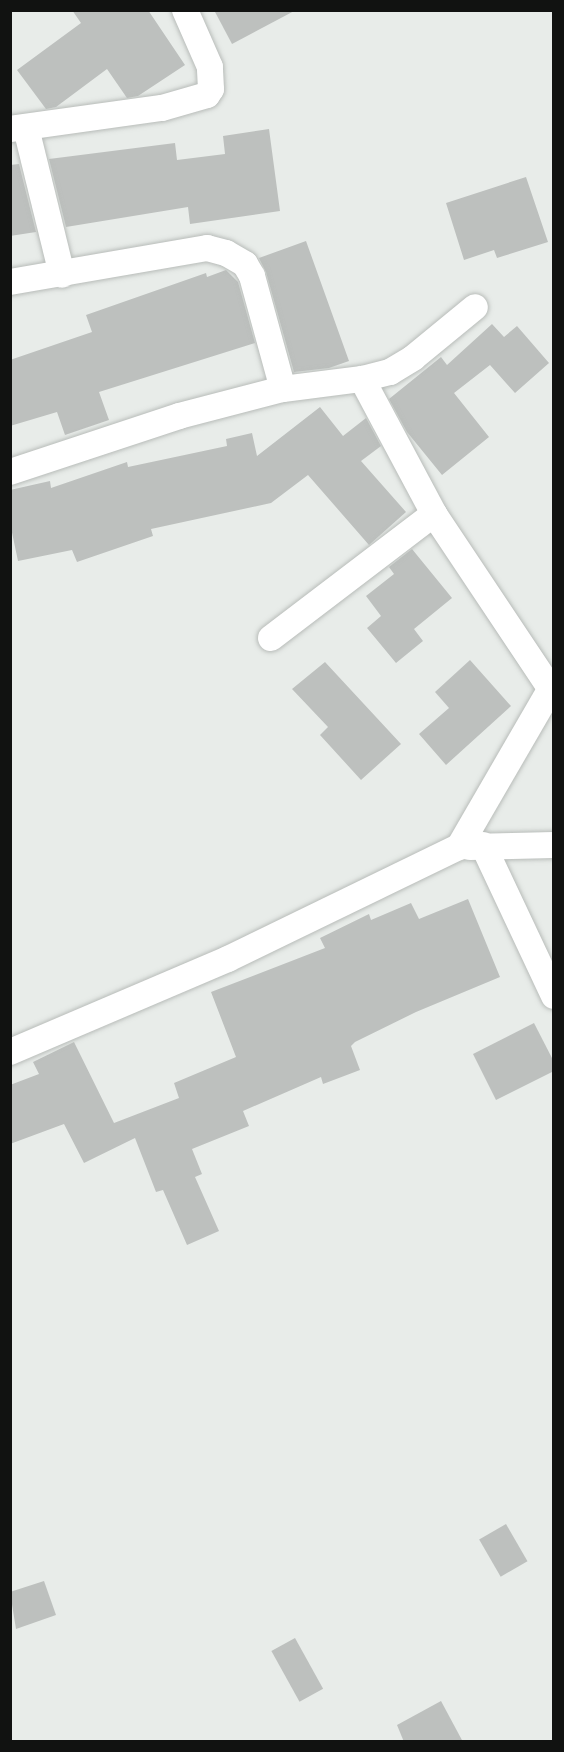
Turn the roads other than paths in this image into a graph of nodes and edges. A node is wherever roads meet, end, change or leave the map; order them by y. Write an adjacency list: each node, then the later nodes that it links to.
1 (185, 10): 2 (street)
2 (18, 129): 3 (street)
3 (62, 275): 4 (street); 7 (street)
4 (10, 282)
5 (475, 307): 6 (street)
6 (362, 379): 7 (street); 9 (street)
7 (283, 389): 8 (street)
8 (10, 472)
9 (434, 514): 10 (street); 11 (street)
10 (271, 638)
11 (551, 686): 13 (street)
12 (554, 845): 13 (street)
13 (471, 846): 14 (street); 15 (street)
14 (554, 996)
15 (10, 1052)

